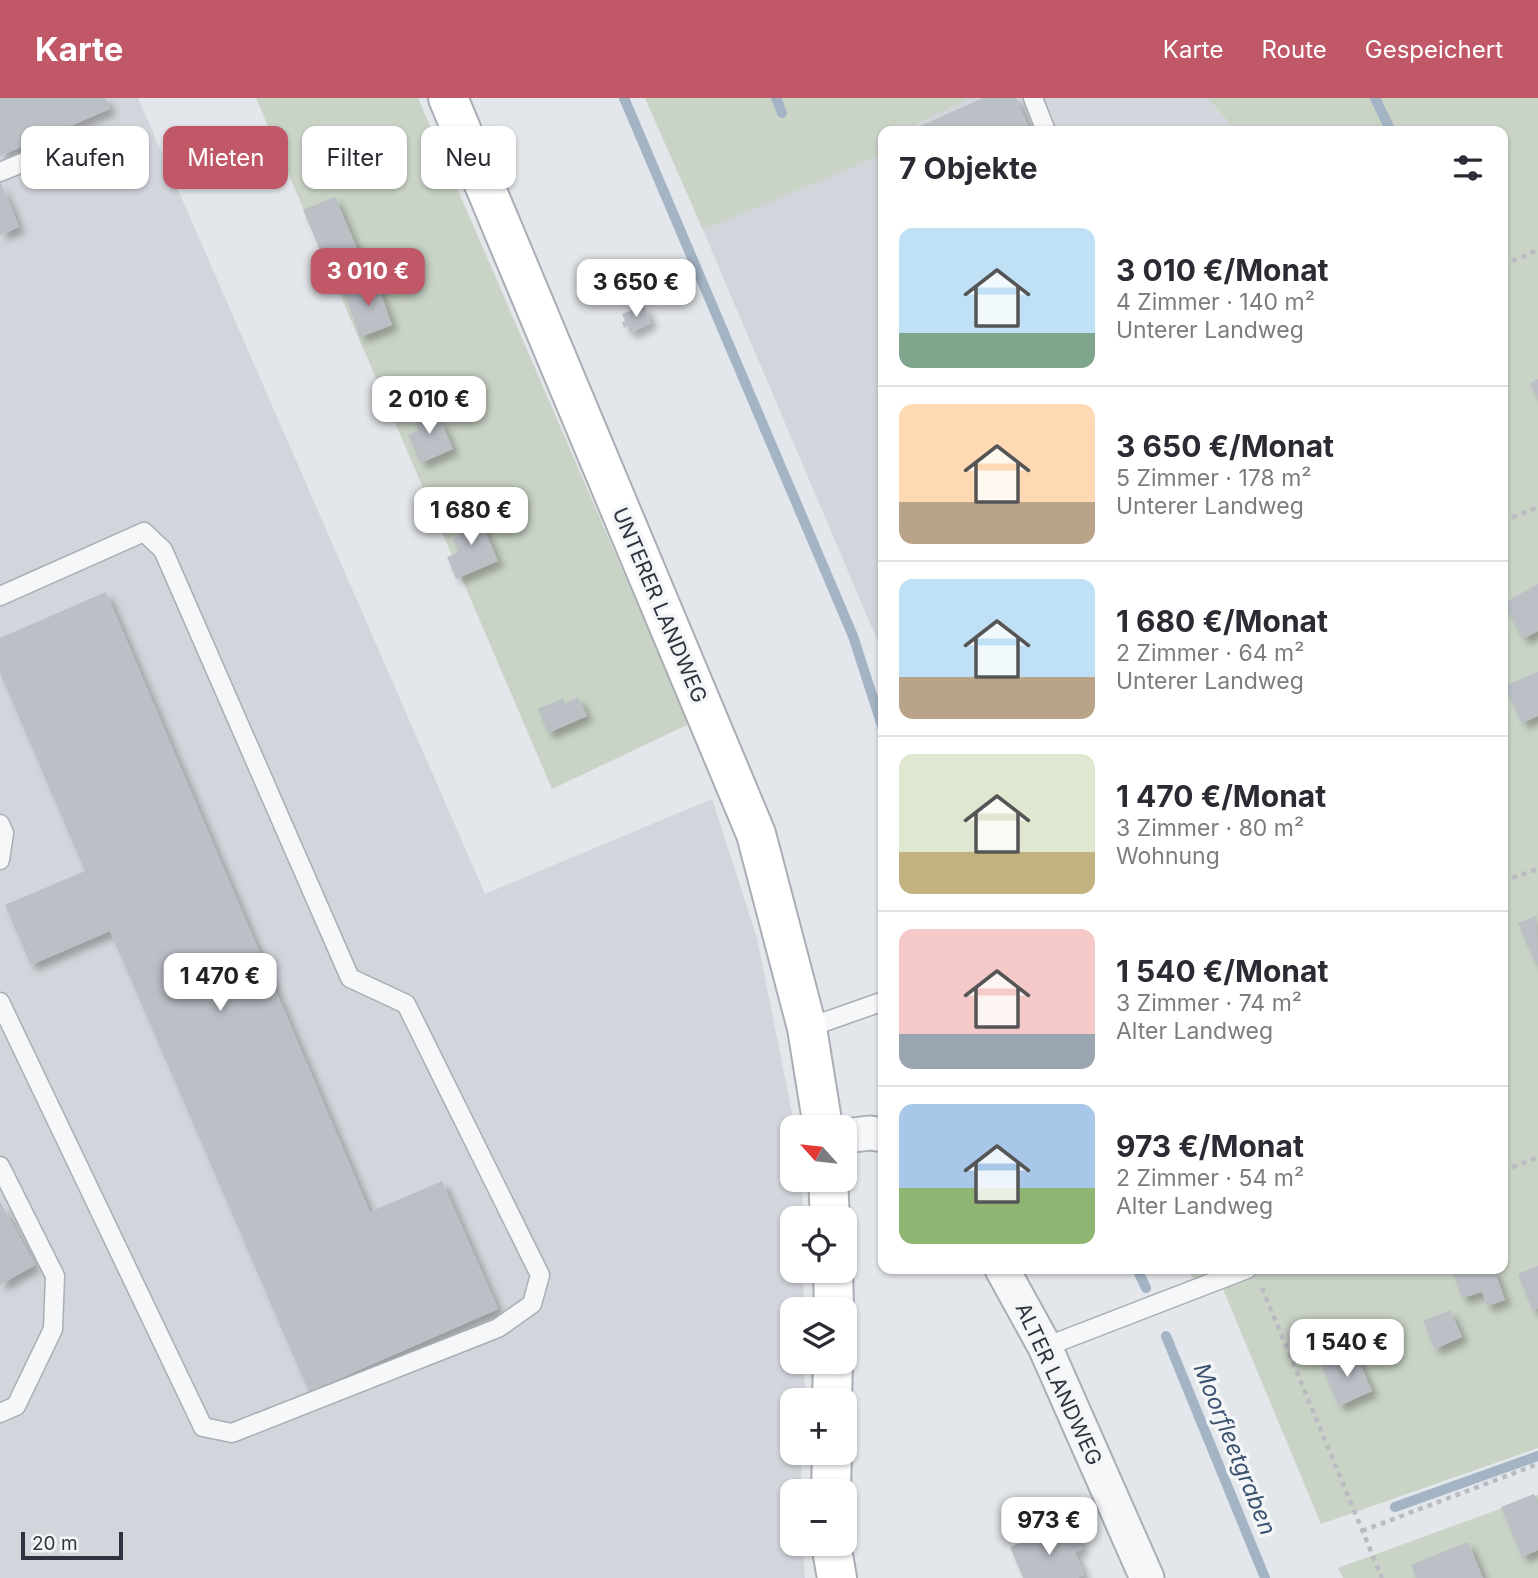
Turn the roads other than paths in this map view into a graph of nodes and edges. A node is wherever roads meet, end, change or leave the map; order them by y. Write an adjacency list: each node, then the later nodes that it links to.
1 (448, 98): 11 (main road, UNTERER LANDWEG)
2 (1033, 98): 3 (lane)
3 (1043, 126)
4 (21, 163): 5 (lane)
5 (0, 172)
6 (0, 596): 9 (lane)
7 (0, 824): 8 (lane)
8 (0, 860)
9 (0, 1002)
10 (878, 1003): 11 (lane)
11 (807, 1028): 12 (main road, UNTERER LANDWEG)
12 (821, 1115)
13 (858, 1134): 14 (street)
14 (878, 1134)
15 (0, 1166): 19 (lane)
16 (1005, 1274): 18 (street, ALTER LANDWEG)
17 (1253, 1275): 18 (lane)
18 (1045, 1347): 22 (street, ALTER LANDWEG)
19 (0, 1413)
20 (833, 1556): 21 (main road)
21 (837, 1578)
22 (1147, 1578)

